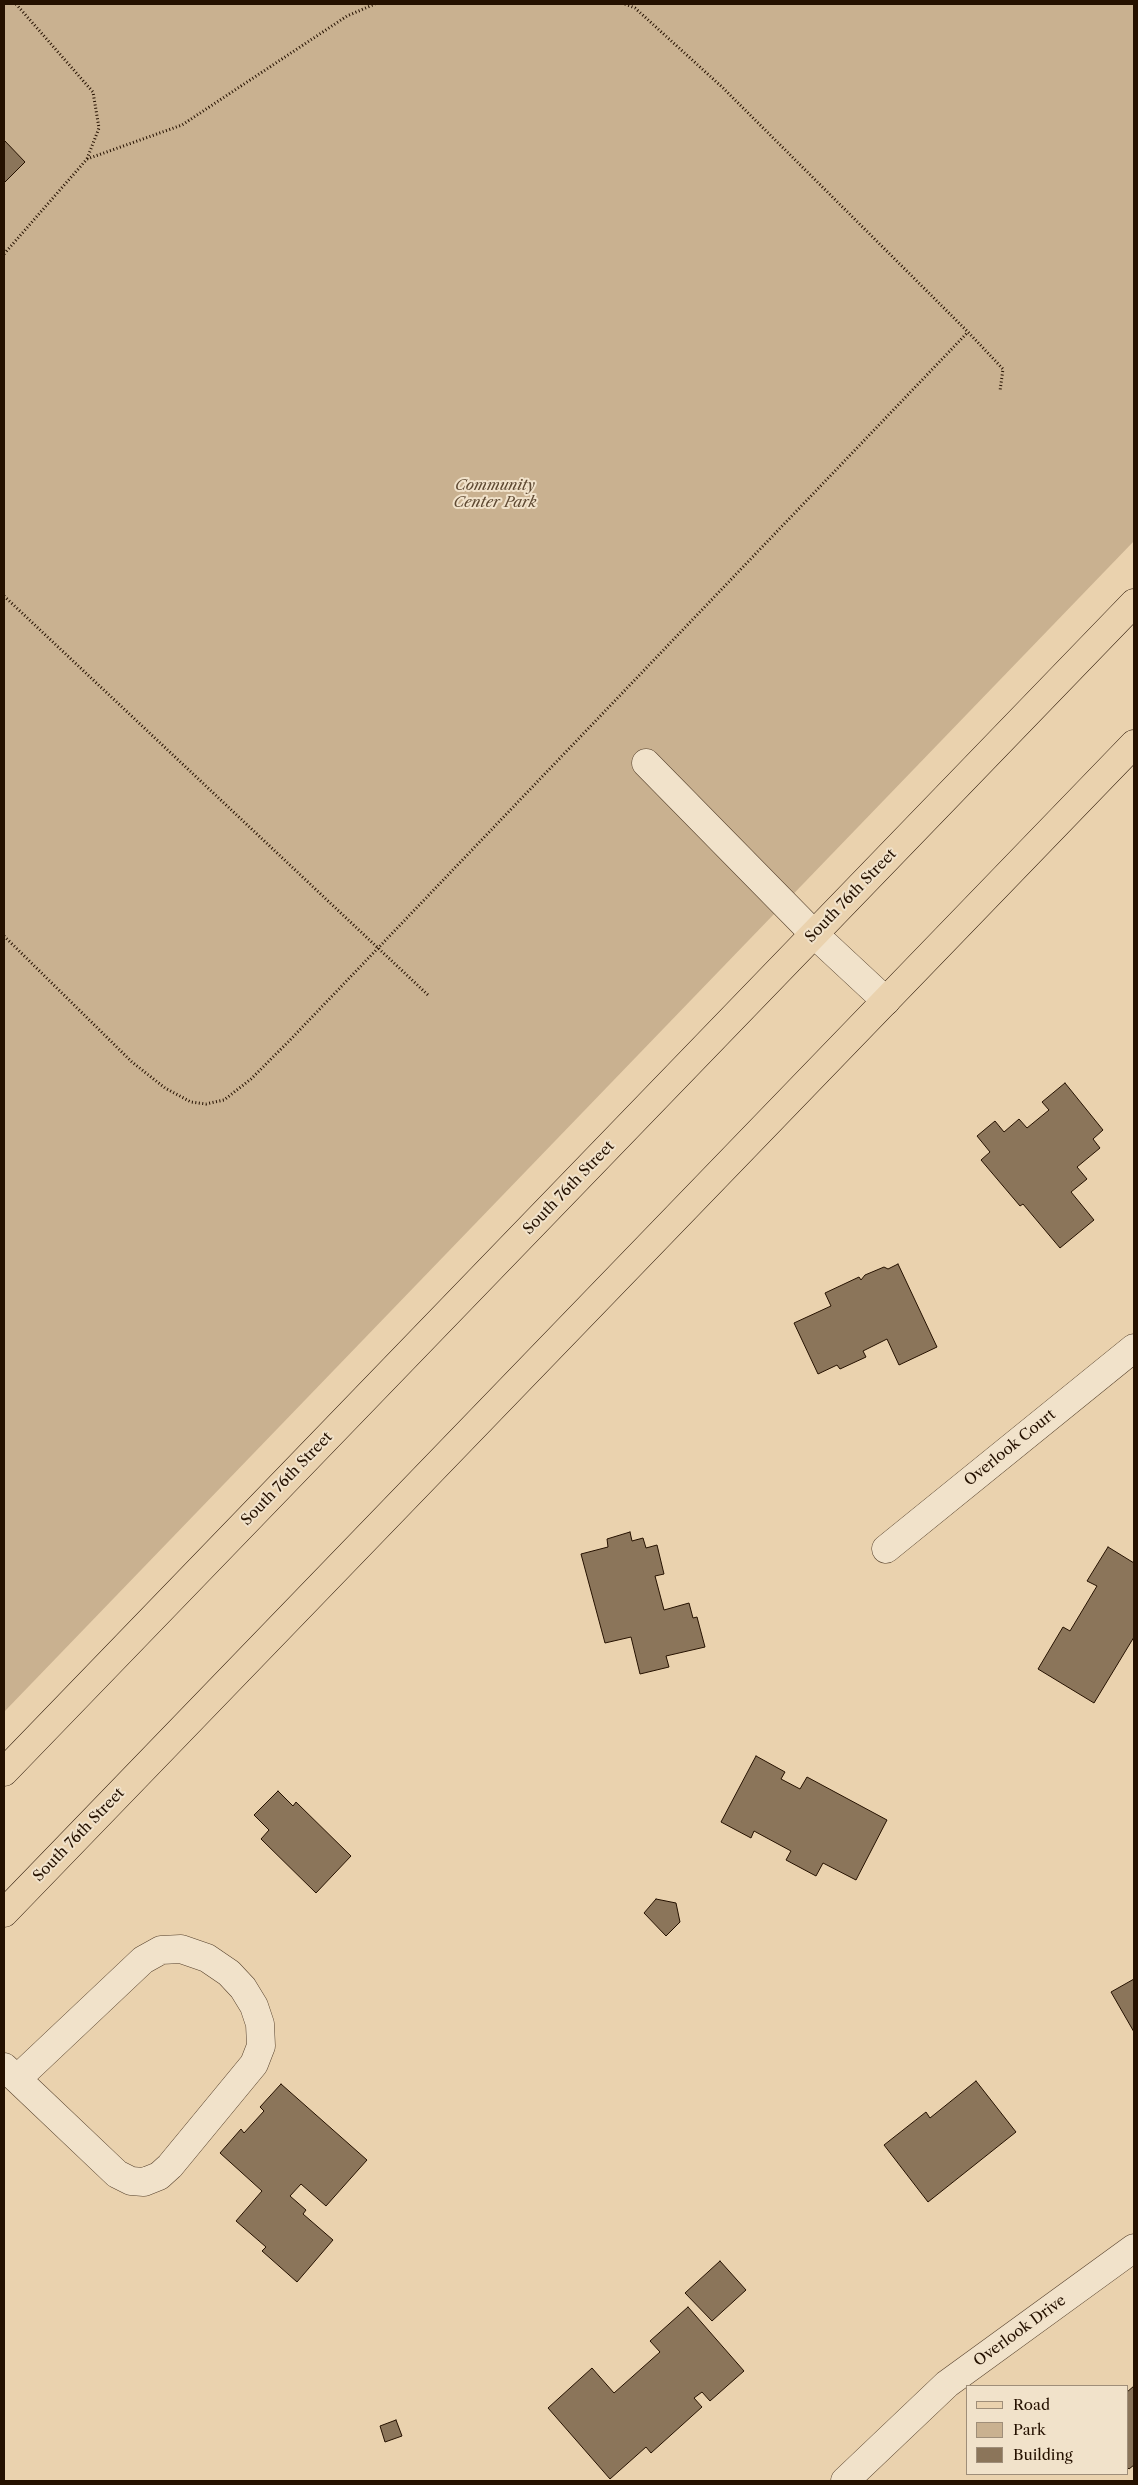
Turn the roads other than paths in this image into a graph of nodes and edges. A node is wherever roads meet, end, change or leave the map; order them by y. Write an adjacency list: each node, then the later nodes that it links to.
1 (1134, 603): 4 (main road, South 76th Street)
2 (1134, 744): 5 (main road, South 76th Street)
3 (646, 764): 4 (street)
4 (814, 934): 5 (street); 8 (main road, South 76th Street)
5 (886, 1001): 9 (main road, South 76th Street)
6 (1134, 1348): 7 (street, Overlook Court)
7 (886, 1548)
8 (4, 1772)
9 (4, 1913)
10 (10, 2073): 10 (street)
11 (1134, 2248): 12 (street, Overlook Drive)
12 (845, 2481)

